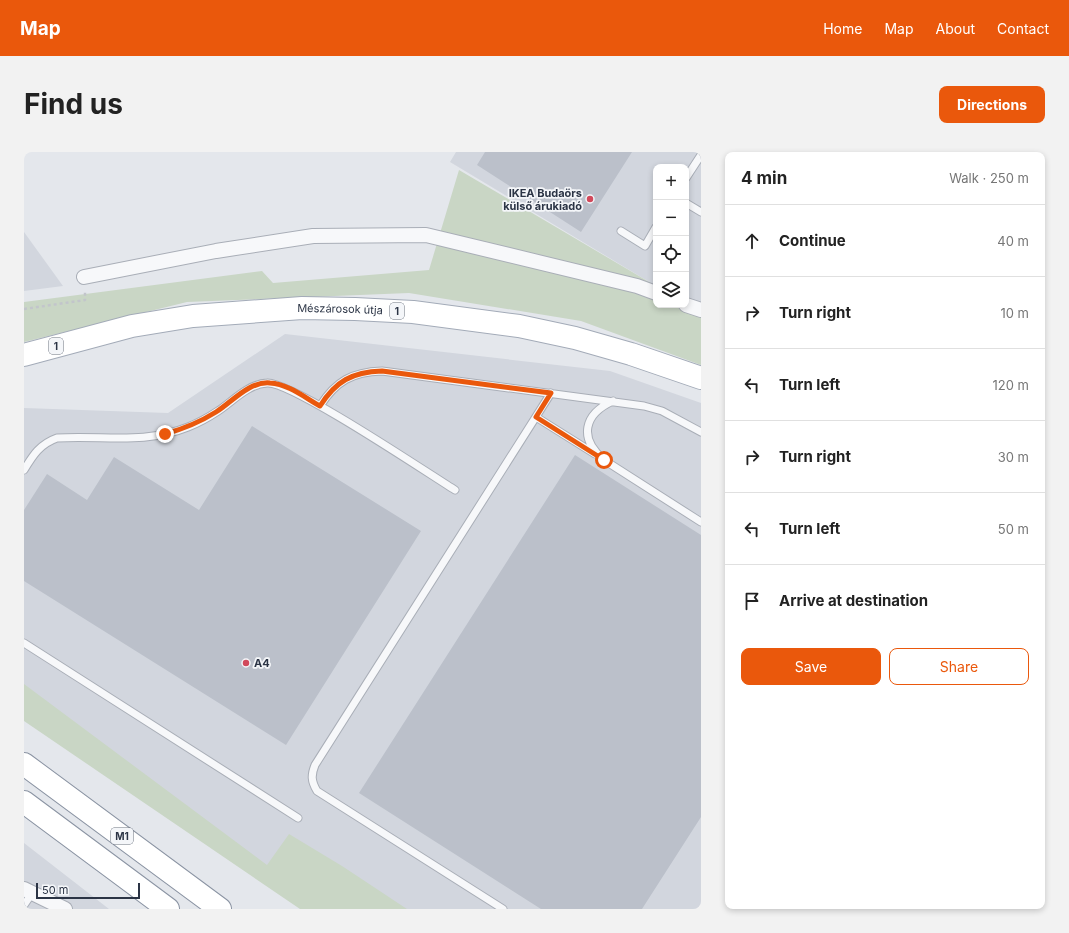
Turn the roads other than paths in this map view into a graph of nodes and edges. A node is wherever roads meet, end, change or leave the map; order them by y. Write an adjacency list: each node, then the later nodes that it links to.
1 (701, 155): 2 (lane)
2 (689, 173)
3 (689, 205): 4 (lane)
4 (701, 212)
5 (621, 231): 6 (lane)
6 (653, 232)
7 (84, 277): 8 (street)
8 (653, 292)
9 (689, 306): 10 (street)
10 (701, 310)
11 (24, 355): 12 (main road, Mészárosok útja / 1)
12 (701, 378)
13 (551, 393): 14 (lane); 15 (lane); 16 (lane)
14 (614, 401): 17 (lane); 18 (lane)
15 (320, 406): 19 (lane); 20 (lane)
16 (536, 417): 18 (lane); 33 (lane)
17 (701, 432)
18 (604, 460): 21 (lane)
19 (24, 470)
20 (455, 490)
21 (701, 522)
22 (24, 643): 26 (lane)
23 (24, 764): 32 (main road, M1)
24 (24, 802): 27 (main road)
25 (24, 815): 27 (main road)
26 (298, 818)
27 (76, 841): 31 (main road)
28 (28, 890): 29 (lane); 30 (street)
29 (24, 905)
30 (65, 909)
31 (168, 909)
32 (220, 909)
33 (503, 909)

